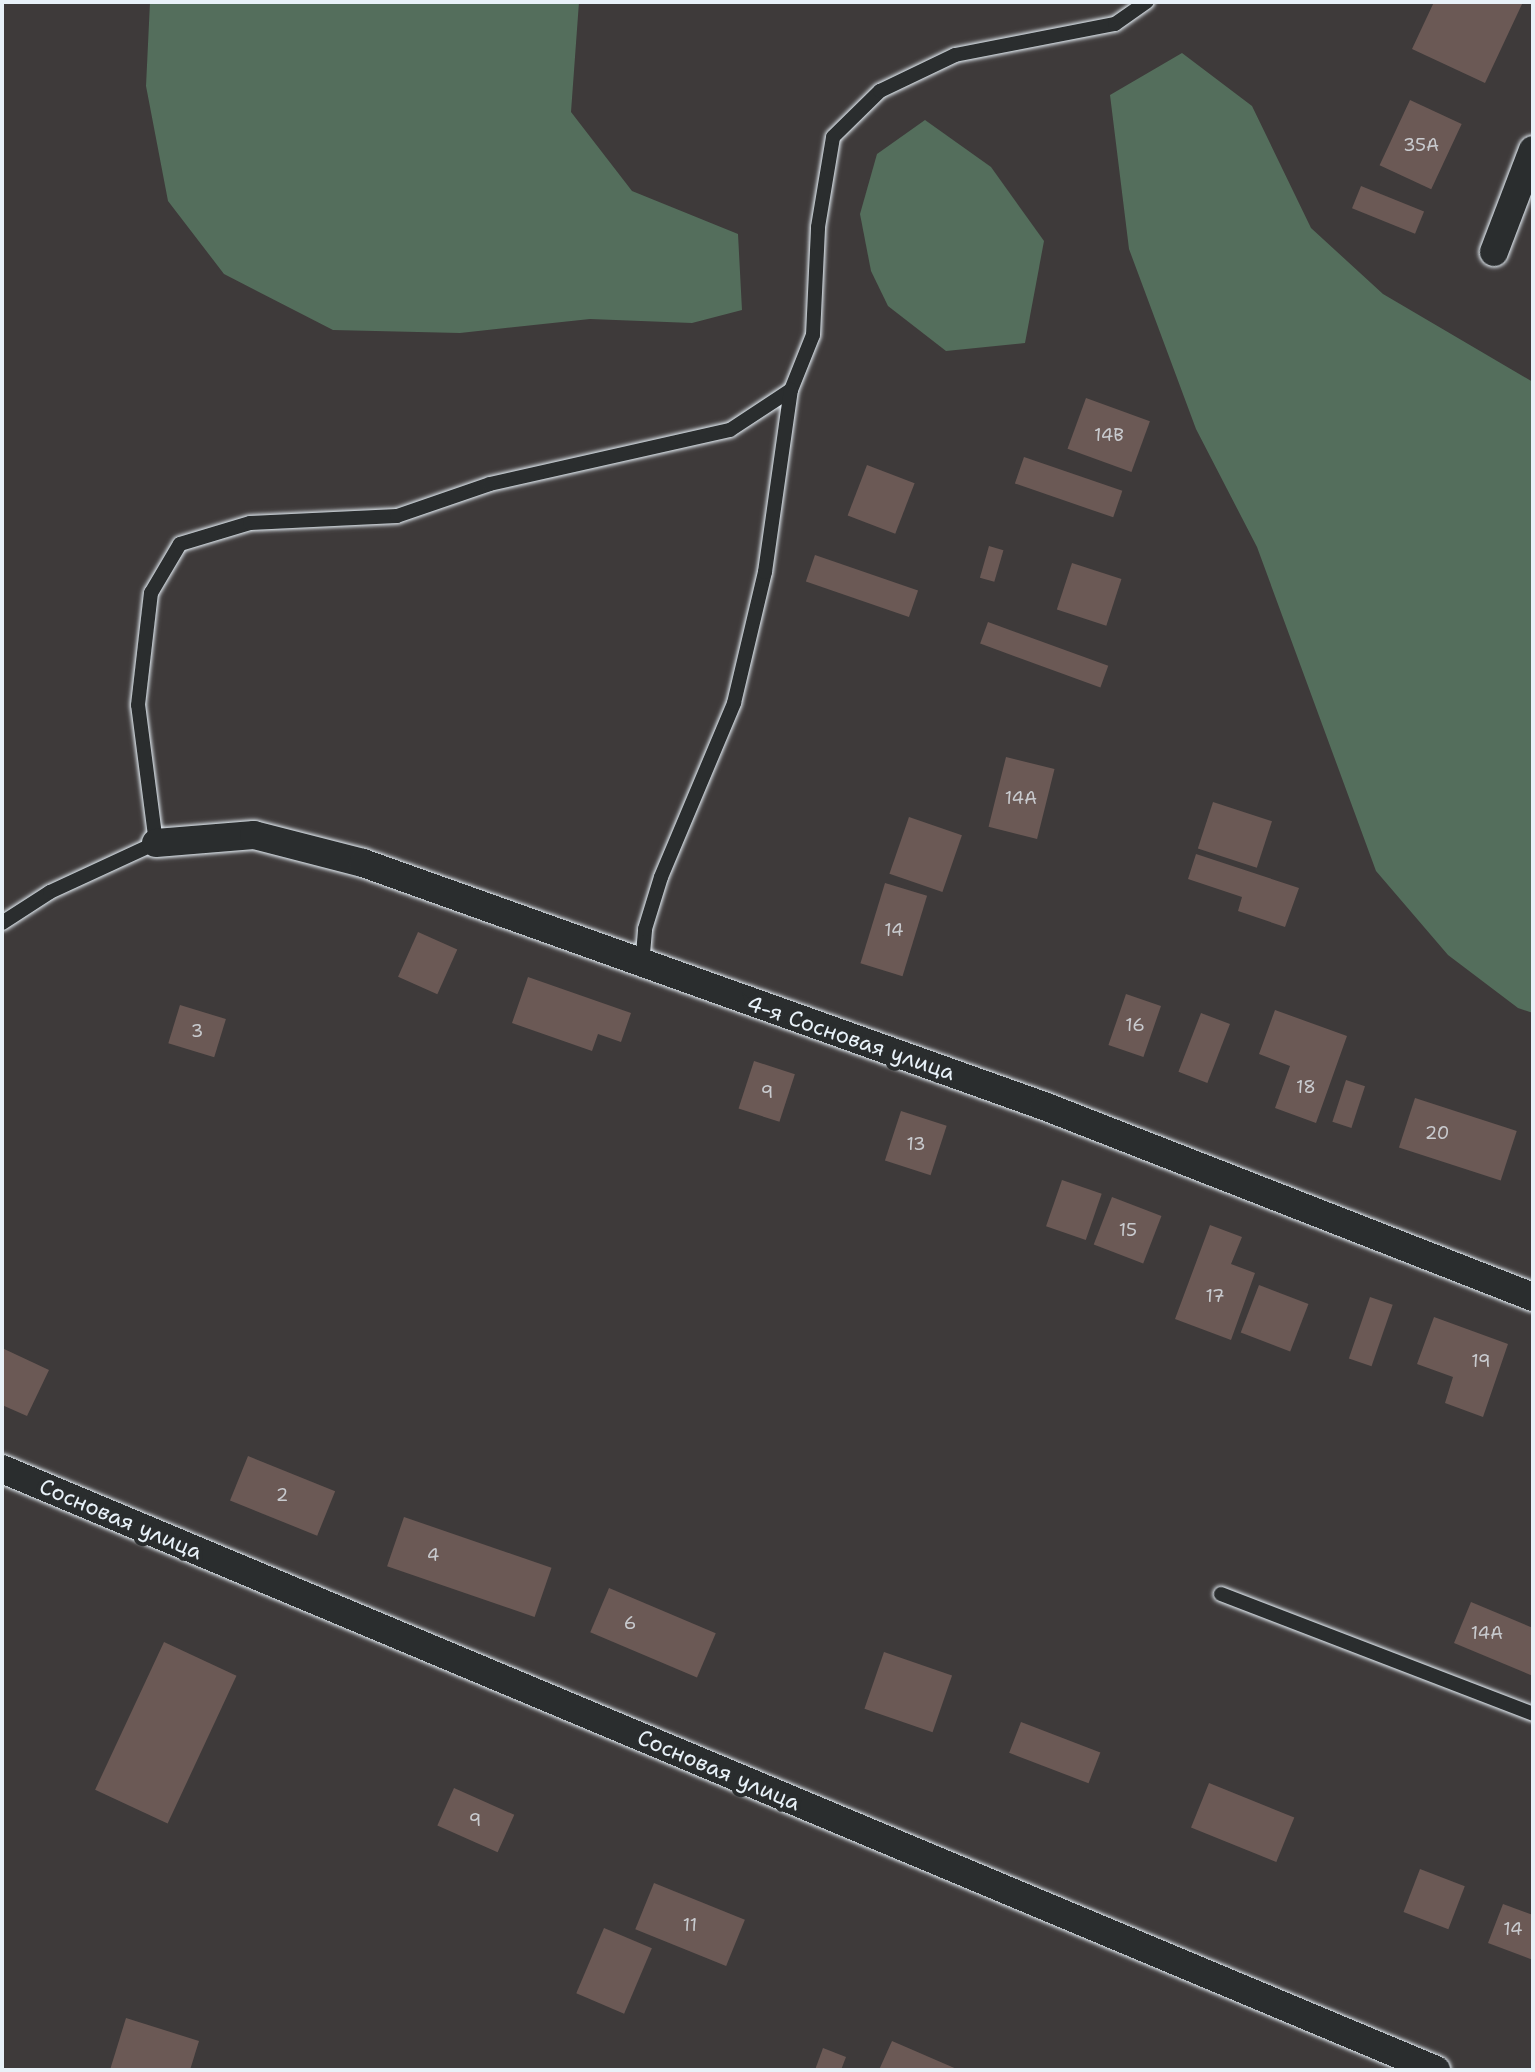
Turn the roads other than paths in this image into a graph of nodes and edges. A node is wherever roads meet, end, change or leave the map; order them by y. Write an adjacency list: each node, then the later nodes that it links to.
1 (1147, 2): 4 (lane)
2 (1533, 150): 3 (street)
3 (1494, 252)
4 (791, 390): 5 (lane); 7 (lane)
5 (156, 843): 6 (lane); 7 (street, 4-я Сосновая улица)
6 (2, 923)
7 (642, 965): 8 (street, 4-я Сосновая улица)
8 (1533, 1297)
9 (2, 1469): 12 (street, Сосновая улица)
10 (1221, 1594): 11 (lane)
11 (1533, 1714)
12 (1436, 2070)

